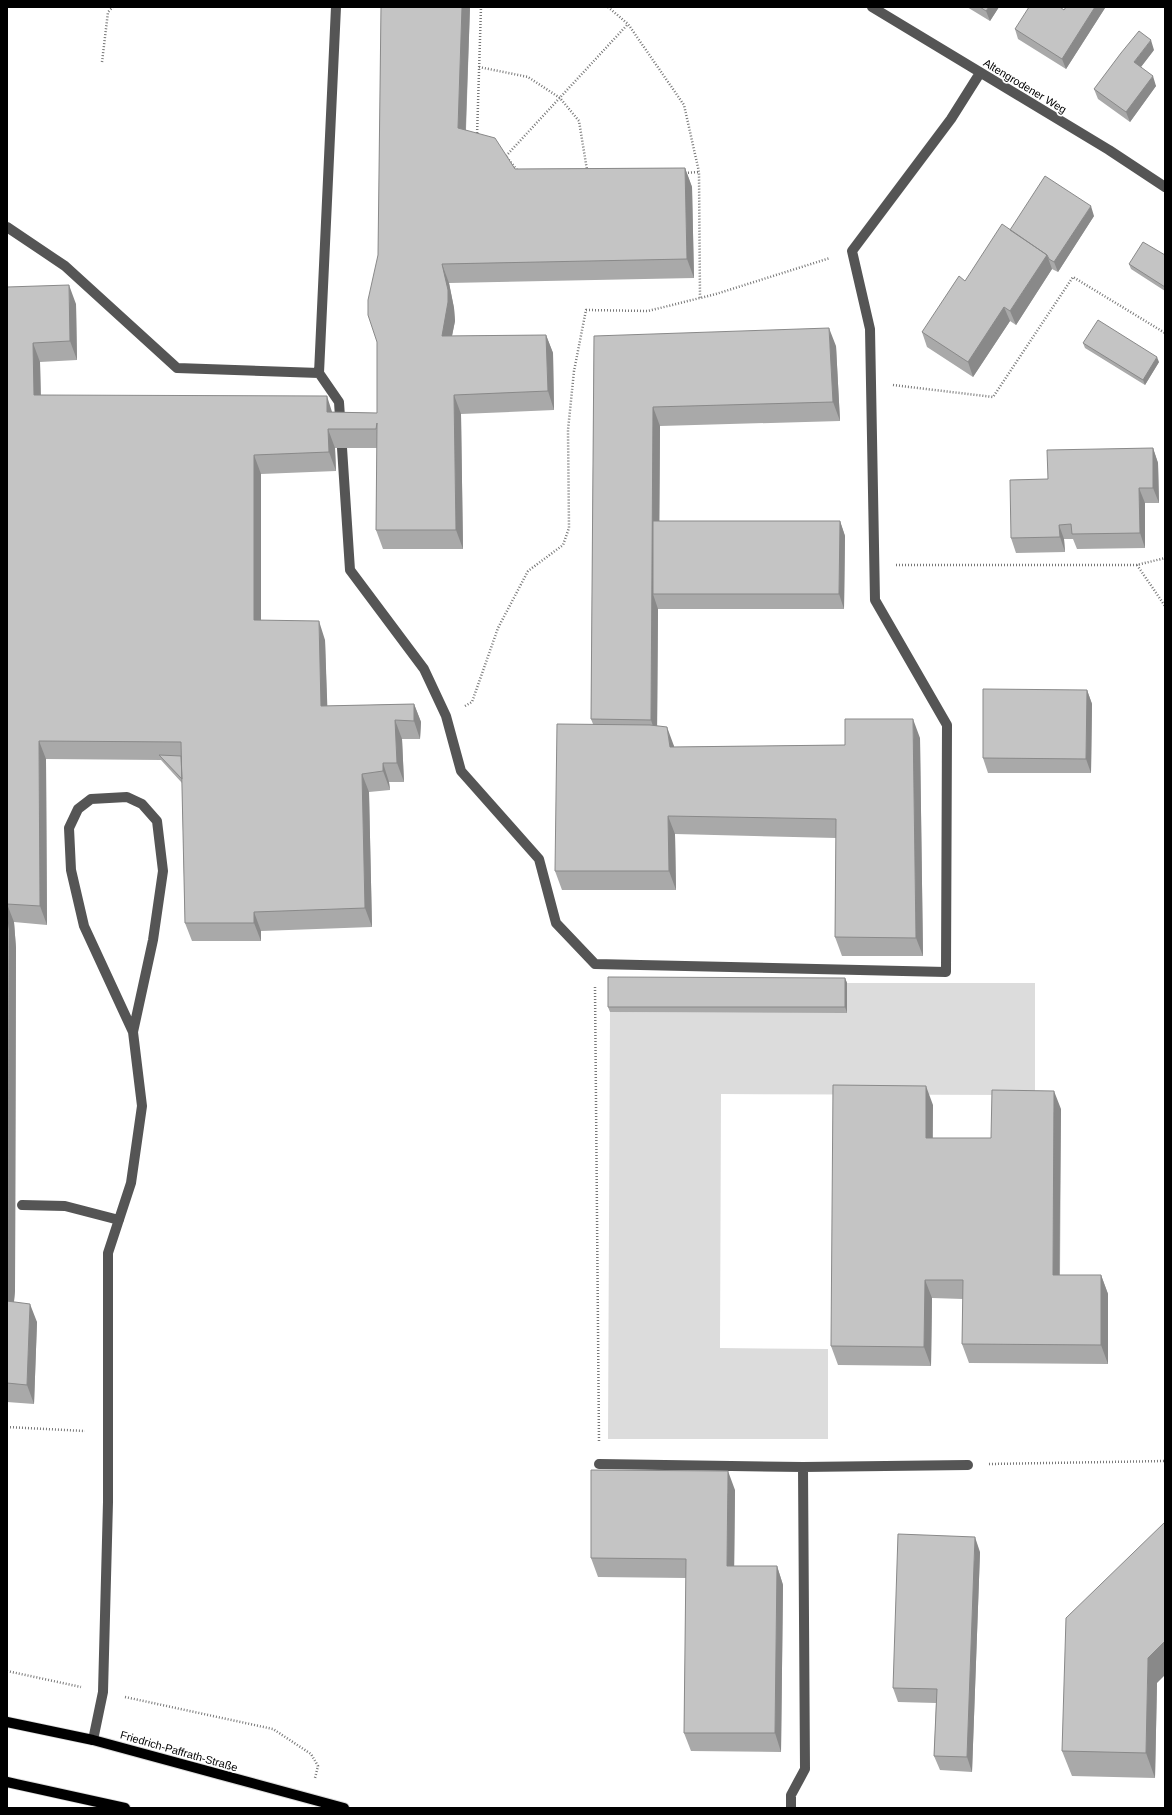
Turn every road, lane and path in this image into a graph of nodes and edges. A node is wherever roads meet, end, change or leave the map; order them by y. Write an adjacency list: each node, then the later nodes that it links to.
1 (113, 7): 7 (path)
2 (336, 7): 23 (street)
3 (481, 7): 8 (path)
4 (608, 7): 6 (path)
5 (872, 7): 9 (street, Altengrodener Weg)
6 (628, 24): 10 (path); 14 (path)
7 (102, 62)
8 (479, 67): 10 (path); 11 (path)
9 (980, 73): 18 (street, Altengrodener Weg); 20 (street)
10 (560, 98): 13 (path); 17 (path)
11 (477, 137)
12 (499, 153): 13 (path)
13 (506, 156): 15 (path)
14 (698, 172): 16 (path); 21 (path)
15 (519, 173)
16 (683, 173)
17 (588, 176)
18 (1165, 187)
19 (7, 227): 23 (street)
20 (852, 252): 21 (path); 24 (street)
21 (700, 298): 29 (path)
22 (1165, 332): 24 (path)
23 (319, 374): 29 (street)
24 (871, 382): 26 (street)
25 (1165, 558): 27 (path)
26 (874, 565): 27 (path); 30 (street)
27 (1137, 566): 28 (path)
28 (1165, 606)
29 (446, 716): 30 (street)
30 (594, 964): 37 (path)
31 (133, 1032): 31 (street); 33 (street)
32 (22, 1205): 33 (street)
33 (119, 1220): 35 (street)
34 (7, 1426): 35 (path)
35 (108, 1432): 41 (street)
36 (1165, 1460): 38 (path)
37 (599, 1464): 39 (street)
38 (968, 1464): 39 (street)
39 (803, 1467): 48 (street)
40 (7, 1671): 41 (path)
41 (103, 1692): 43 (street); 45 (path)
42 (7, 1722): 43 (main road, Friedrich-Paffrath-Straße)
43 (94, 1740): 45 (main road, Friedrich-Paffrath-Straße)
44 (7, 1782): 46 (main road)
45 (310, 1800): 47 (main road, Friedrich-Paffrath-Straße)
46 (125, 1808)
47 (344, 1808)
48 (791, 1808)

